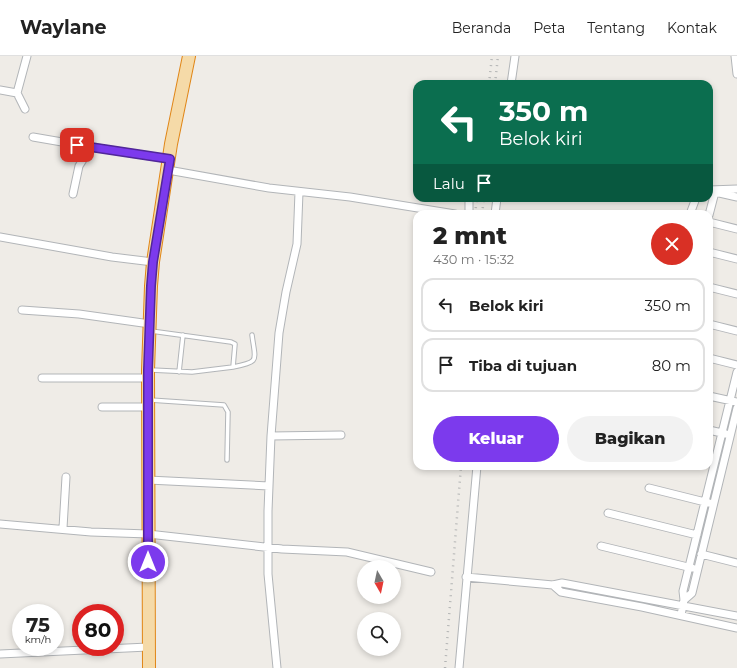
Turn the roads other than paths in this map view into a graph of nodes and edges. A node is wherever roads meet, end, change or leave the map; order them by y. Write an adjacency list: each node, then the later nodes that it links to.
1 (27, 56): 8 (street)
2 (515, 56): 6 (street)
3 (735, 56): 5 (street)
4 (186, 57): 12 (highway)
5 (737, 74)
6 (512, 80)
7 (0, 90): 8 (street)
8 (17, 93): 9 (street)
9 (25, 109)
10 (33, 137): 11 (street)
11 (91, 147): 12 (street); 16 (street)
12 (169, 165): 15 (street); 25 (highway)
13 (737, 189): 14 (street)
14 (713, 190)
15 (299, 192): 19 (street); 50 (street)
16 (73, 194)
17 (737, 197): 18 (street)
18 (713, 200)
19 (430, 210)
20 (713, 223): 21 (street)
21 (737, 229)
22 (0, 237): 25 (street)
23 (713, 253): 24 (street)
24 (737, 259)
25 (153, 262): 30 (highway)
26 (713, 288): 27 (street)
27 (737, 294)
28 (22, 310): 30 (street)
29 (713, 325): 31 (street)
30 (149, 327): 32 (lane); 39 (highway)
31 (737, 331)
32 (183, 335): 36 (lane); 37 (lane)
33 (252, 335): 36 (lane)
34 (713, 359): 35 (street)
35 (737, 365)
36 (233, 368): 37 (lane)
37 (179, 372): 39 (lane)
38 (737, 372): 42 (street)
39 (148, 374): 40 (street); 43 (highway)
40 (42, 378)
41 (713, 397): 42 (street)
42 (733, 401): 47 (street)
43 (149, 403): 44 (street); 51 (lane); 56 (highway)
44 (102, 407)
45 (737, 408): 49 (street)
46 (713, 431): 47 (street)
47 (722, 433): 49 (street); 52 (street)
48 (341, 435): 50 (street)
49 (730, 435): 60 (street)
50 (271, 436): 57 (street)
51 (227, 460)
52 (713, 461)
53 (477, 470): 73 (street)
54 (710, 470): 59 (street)
55 (66, 477): 63 (street)
56 (148, 480): 57 (street); 64 (highway)
57 (269, 486): 67 (street)
58 (649, 488): 59 (street)
59 (705, 502): 60 (street); 65 (street)
60 (714, 504): 68 (street)
61 (608, 513): 65 (street)
62 (0, 524): 63 (street)
63 (63, 528): 64 (street)
64 (148, 534): 67 (street); 79 (highway)
65 (697, 535): 70 (street)
66 (601, 546): 70 (street)
67 (268, 548): 72 (street); 82 (street)
68 (701, 554): 69 (street); 71 (street)
69 (737, 563)
70 (689, 567): 71 (street); 75 (street)
71 (697, 569): 75 (street)
72 (431, 572)
73 (466, 577): 74 (street); 83 (street)
74 (553, 585): 75 (street); 76 (street)
75 (684, 603): 76 (street); 77 (street)
76 (681, 615): 78 (street)
77 (737, 616)
78 (737, 628)
79 (148, 647): 80 (street); 81 (highway)
80 (0, 654)
81 (149, 668)
82 (277, 668)
83 (459, 668)

